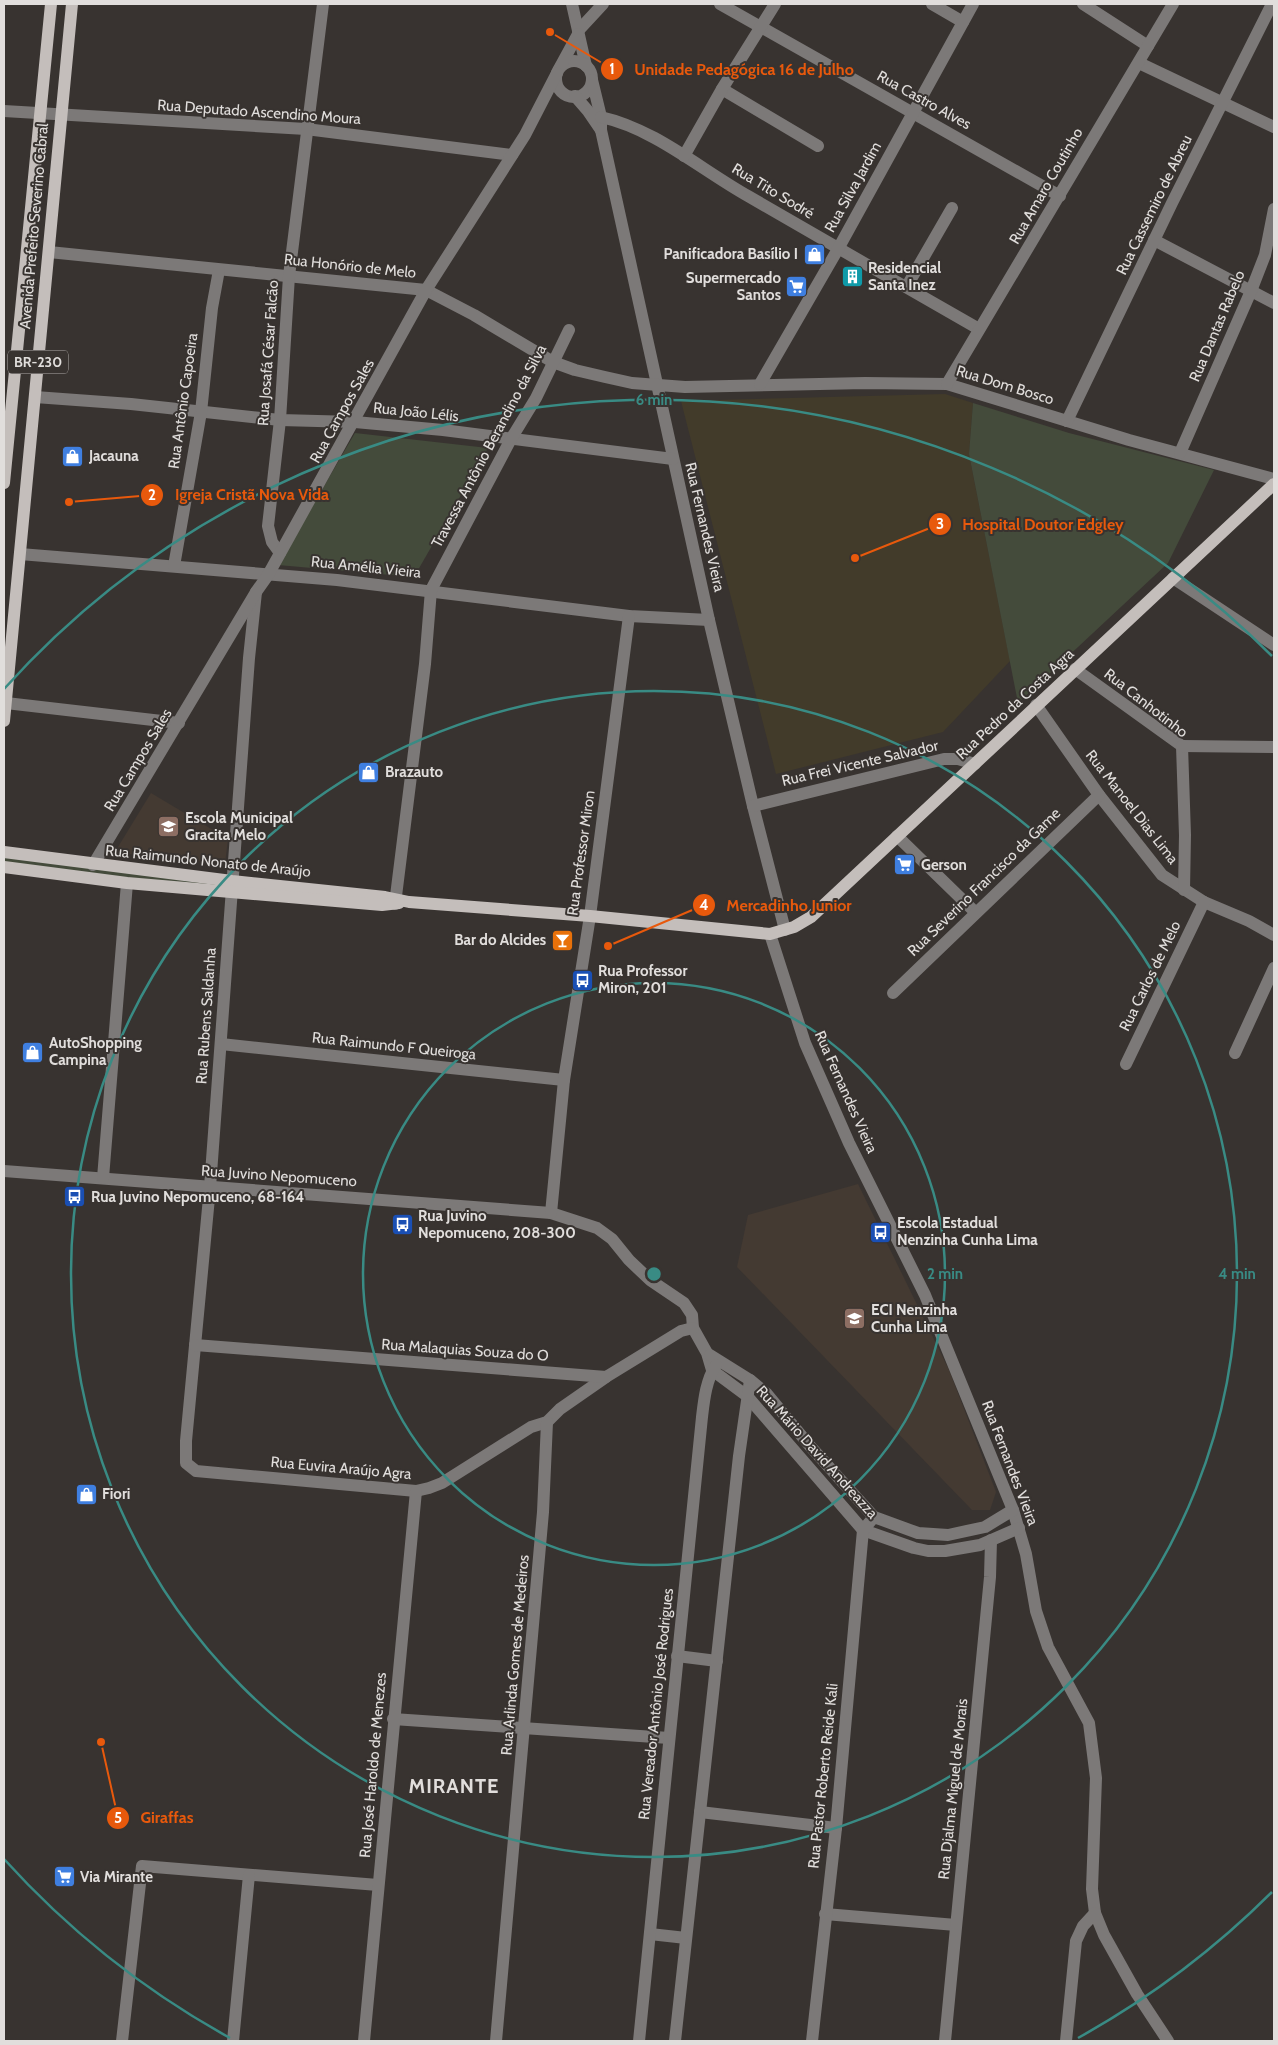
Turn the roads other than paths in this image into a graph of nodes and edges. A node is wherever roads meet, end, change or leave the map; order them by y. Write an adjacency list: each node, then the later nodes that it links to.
1 (51, 4): 28 (main road, Avenida Prefeito Severino Cabral / BR-230)
2 (72, 4): 29 (main road, Avenida Prefeito Severino Cabral / BR-230)
3 (323, 4): 32 (street, Rua Josafá César Falcão)
4 (572, 4): 15 (street)
5 (603, 4): 15 (street, Rua Campos Sales)
6 (720, 4): 14 (street, Rua Castro Alves)
7 (775, 4): 14 (street)
8 (932, 4): 13 (street)
9 (973, 4): 13 (street, Rua Silva Jardim)
10 (1083, 4): 16 (street)
11 (1173, 4): 16 (street, Rua Amaro Coutinho)
12 (1272, 4): 25 (street, Rua Cassemiro de Abreu)
13 (963, 22): 27 (street, Rua Silva Jardim)
14 (762, 27): 21 (street); 27 (street, Rua Castro Alves)
15 (578, 33): 18 (street); 19 (street, Rua Campos Sales)
16 (1148, 46): 17 (street, Rua Amaro Coutinho)
17 (1139, 63): 25 (street); 37 (street, Rua Amaro Coutinho)
18 (586, 66): 19 (street); 20 (street)
19 (559, 70): 22 (street); 24 (street, Rua Campos Sales)
20 (592, 80): 23 (street); 30 (street, Rua Fernandes Vieira)
21 (722, 89): 34 (street); 36 (street)
22 (561, 91): 23 (street); 24 (street)
23 (575, 96): 33 (street, Rua Fernandes Vieira)
24 (541, 101): 35 (street, Rua Campos Sales)
25 (1223, 104): 31 (street); 40 (street, Rua Cassemiro de Abreu)
26 (4, 111): 28 (street, Rua Deputado Ascendino Moura)
27 (912, 111): 37 (street, Rua Castro Alves); 41 (street, Rua Silva Jardim)
28 (39, 114): 29 (street, Rua Deputado Ascendino Moura); 55 (main road, Avenida Prefeito Severino Cabral / BR-230)
29 (61, 116): 32 (street, Rua Deputado Ascendino Moura); 42 (main road, Avenida Prefeito Severino Cabral / BR-230)
30 (601, 117): 33 (street, Rua Fernandes Vieira); 36 (street, Rua Tito Sodré)
31 (1274, 127)
32 (306, 129): 35 (street, Rua Deputado Ascendino Moura); 44 (street, Rua Josafá César Falcão)
33 (601, 130): 54 (street, Rua Fernandes Vieira)
34 (818, 146)
35 (512, 155): 46 (street, Rua Campos Sales)
36 (684, 156): 41 (street, Rua Tito Sodré)
37 (1060, 196): 49 (street, Rua Amaro Coutinho)
38 (952, 208): 45 (street)
39 (1274, 208): 47 (street, Rua Dantas Rabelo)
40 (1154, 240): 47 (street); 59 (street, Rua Cassemiro de Abreu)
41 (838, 249): 45 (street, Rua Tito Sodré); 52 (street, Rua Silva Jardim)
42 (49, 252): 43 (street, Rua Honório de Melo); 56 (main road, Avenida Prefeito Severino Cabral / BR-230)
43 (219, 270): 44 (street, Rua Honório de Melo); 57 (street, Rua Antônio Capoeira)
44 (289, 276): 46 (street, Rua Honório de Melo); 58 (street, Rua Josafá César Falcão)
45 (907, 286): 49 (street, Rua Tito Sodré)
46 (426, 290): 51 (street, Rua Honório de Melo); 60 (street, Rua Campos Sales)
47 (1251, 291): 48 (street); 62 (street, Rua Dantas Rabelo)
48 (1274, 303)
49 (979, 329): 53 (street, Rua Amaro Coutinho)
50 (569, 330): 51 (street, Travessa Antônio Berandino da Silva)
51 (553, 362): 54 (street, Rua Honório de Melo); 61 (street, Travessa Antônio Berandino da Silva)
52 (760, 384): 53 (street, Rua Dom Bosco); 54 (street, Rua Dom Bosco)
53 (947, 384): 59 (street, Rua Dom Bosco)
54 (657, 385): 63 (street, Rua Fernandes Vieira)
55 (8, 387): 64 (main road, Avenida Prefeito Severino Cabral / BR-230)
56 (35, 397): 57 (street, Rua João Lélis); 67 (main road, Avenida Prefeito Severino Cabral / BR-230)
57 (201, 412): 58 (street, Rua João Lélis); 68 (street, Rua Antônio Capoeira)
58 (280, 420): 60 (street, Rua João Lélis); 66 (street, Rua Josafá César Falcão)
59 (1067, 421): 62 (street, Rua Dom Bosco)
60 (355, 422): 61 (street, Rua João Lélis); 66 (street, Rua Campos Sales)
61 (512, 439): 63 (street, Rua João Lélis); 71 (street, Travessa Antônio Berandino da Silva)
62 (1180, 453): 65 (street, Rua Dom Bosco)
63 (673, 459): 74 (street, Rua Fernandes Vieira)
64 (4, 484)
65 (1274, 485): 70 (main road, Rua Pedro da Costa Agra)
66 (280, 553): 69 (street, Rua Campos Sales)
67 (20, 554): 68 (street, Rua Amélia Vieira); 77 (main road, Avenida Prefeito Severino Cabral / BR-230)
68 (174, 566): 69 (street, Rua Amélia Vieira)
69 (268, 575): 71 (street, Rua Amélia Vieira); 72 (street, Rua Campos Sales)
70 (1173, 578): 75 (street); 76 (main road, Rua Pedro da Costa Agra)
71 (430, 590): 73 (street, Rua Amélia Vieira); 93 (street, Travessa Antônio Berandino da Silva)
72 (256, 592): 80 (street, Rua Campos Sales); 91 (street, Rua Rubens Saldanha)
73 (629, 616): 74 (street, Rua Amélia Vieira); 96 (street, Rua Professor Miron)
74 (709, 620): 85 (street, Rua Fernandes Vieira)
75 (1274, 645)
76 (1075, 669): 78 (main road, Rua Pedro da Costa Agra); 81 (street, Rua Canhotinho)
77 (6, 703): 79 (main road, Avenida Prefeito Severino Cabral / BR-230); 80 (street)
78 (1036, 705): 83 (main road, Rua Pedro da Costa Agra); 84 (street, Rua Manoel Dias Lima)
79 (4, 721)
80 (180, 722): 88 (street, Rua Campos Sales)
81 (1182, 746): 82 (street); 92 (street, Rua Canhotinho)
82 (1274, 747)
83 (975, 764): 85 (street, Rua Frei Vicente Salvador); 86 (main road, Rua Pedro da Costa Agra)
84 (1099, 795): 92 (street, Rua Manoel Dias Lima); 95 (street, Rua Severino Francisco da Game)
85 (753, 806): 97 (street, Rua Fernandes Vieira)
86 (897, 836): 95 (street); 97 (main road, Rua Pedro da Costa Agra)
87 (4, 852): 88 (main road, Rua Raimundo Nonato de Araújo)
88 (93, 865): 91 (main road, Rua Raimundo Nonato de Araújo)
89 (4, 866): 90 (main road, Rua Raimundo Nonato de Araújo)
90 (127, 883): 91 (main road, Rua Raimundo Nonato de Araújo); 107 (street)
91 (232, 887): 93 (main road, Rua Raimundo Nonato de Araújo); 102 (street, Rua Rubens Saldanha)
92 (1184, 890): 94 (street, Rua Manoel Dias Lima)
93 (395, 902): 96 (main road, Rua Raimundo Nonato de Araújo)
94 (1204, 902): 99 (street, Rua Manoel Dias Lima); 104 (street, Rua Carlos de Melo)
95 (975, 912): 101 (street, Rua Severino Francisco da Game)
96 (590, 916): 98 (main road, Rua Raimundo Nonato de Araújo); 105 (street, Rua Professor Miron)
97 (785, 930): 98 (main road, Rua Pedro da Costa Agra)
98 (770, 934): 119 (street, Rua Fernandes Vieira)
99 (1274, 935)
100 (1274, 968): 103 (street)
101 (893, 992)
102 (220, 1044): 105 (street, Rua Raimundo F Queiroga); 108 (street, Rua Rubens Saldanha)
103 (1235, 1053)
104 (1126, 1064)
105 (564, 1080): 109 (street, Rua Professor Miron)
106 (4, 1171): 107 (street, Rua Juvino Nepomuceno)
107 (102, 1178): 108 (street, Rua Juvino Nepomuceno)
108 (210, 1187): 109 (street, Rua Juvino Nepomuceno); 111 (street, Rua Rubens Saldanha)
109 (551, 1213): 110 (street, Rua Juvino Nepomuceno)
110 (693, 1328): 112 (street); 113 (street)
111 (194, 1345): 113 (street, Rua Malaquias Souza do O); 117 (street, Rua Rubens Saldanha)
112 (715, 1365): 114 (street, Rua Mário David Andreazza); 115 (street, Rua Mário David Andreazza); 126 (street, Rua Vereador Antônio José Rodrigues)
113 (606, 1376): 116 (street, Rua Euvira Araújo Agra)
114 (750, 1380): 115 (street); 120 (street, Rua Mário David Andreazza)
115 (747, 1396): 123 (street, Rua Mário David Andreazza); 127 (street)
116 (547, 1422): 118 (street, Rua Euvira Araújo Agra); 129 (street, Rua Arlinda Gomes de Medeiros)
117 (186, 1441): 118 (street, Rua Euvira Araújo Agra)
118 (416, 1491): 128 (street, Rua José Haroldo de Menezes)
119 (1013, 1510): 121 (street, Rua Mário David Andreazza); 122 (street, Rua Fernandes Vieira)
120 (874, 1517): 121 (street, Rua Mário David Andreazza); 123 (street)
121 (898, 1526): 125 (street)
122 (1019, 1528): 124 (street, Rua Mário David Andreazza); 135 (street, Rua Fernandes Vieira)
123 (864, 1530): 125 (street, Rua Mário David Andreazza); 132 (street, Rua Pastor Roberto Reide Kali)
124 (992, 1540): 125 (street, Rua Mário David Andreazza); 137 (street, Rua Djalma Miguel de Morais)
125 (892, 1541)
126 (677, 1656): 127 (street); 130 (street, Rua Vereador Antônio José Rodrigues)
127 (717, 1661): 131 (street)
128 (394, 1719): 129 (street); 134 (street, Rua José Haroldo de Menezes)
129 (525, 1728): 130 (street); 143 (street, Rua Arlinda Gomes de Medeiros)
130 (669, 1738): 138 (street, Rua Vereador Antônio José Rodrigues)
131 (700, 1812): 132 (street); 139 (street)
132 (836, 1828): 136 (street, Rua Pastor Roberto Reide Kali)
133 (249, 1875): 134 (street); 140 (street); 141 (street)
134 (378, 1885): 142 (street, Rua José Haroldo de Menezes)
135 (1095, 1913): 148 (street); 149 (street, Rua Fernandes Vieira)
136 (825, 1914): 137 (street); 146 (street, Rua Pastor Roberto Reide Kali)
137 (956, 1925): 147 (street, Rua Djalma Miguel de Morais)
138 (650, 1934): 139 (street); 144 (street, Rua Vereador Antônio José Rodrigues)
139 (686, 1938): 145 (street)
140 (122, 2041)
141 (232, 2041)
142 (364, 2041)
143 (496, 2041)
144 (639, 2041)
145 (675, 2041)
146 (812, 2041)
147 (945, 2041)
148 (1066, 2041)
149 (1168, 2041)

